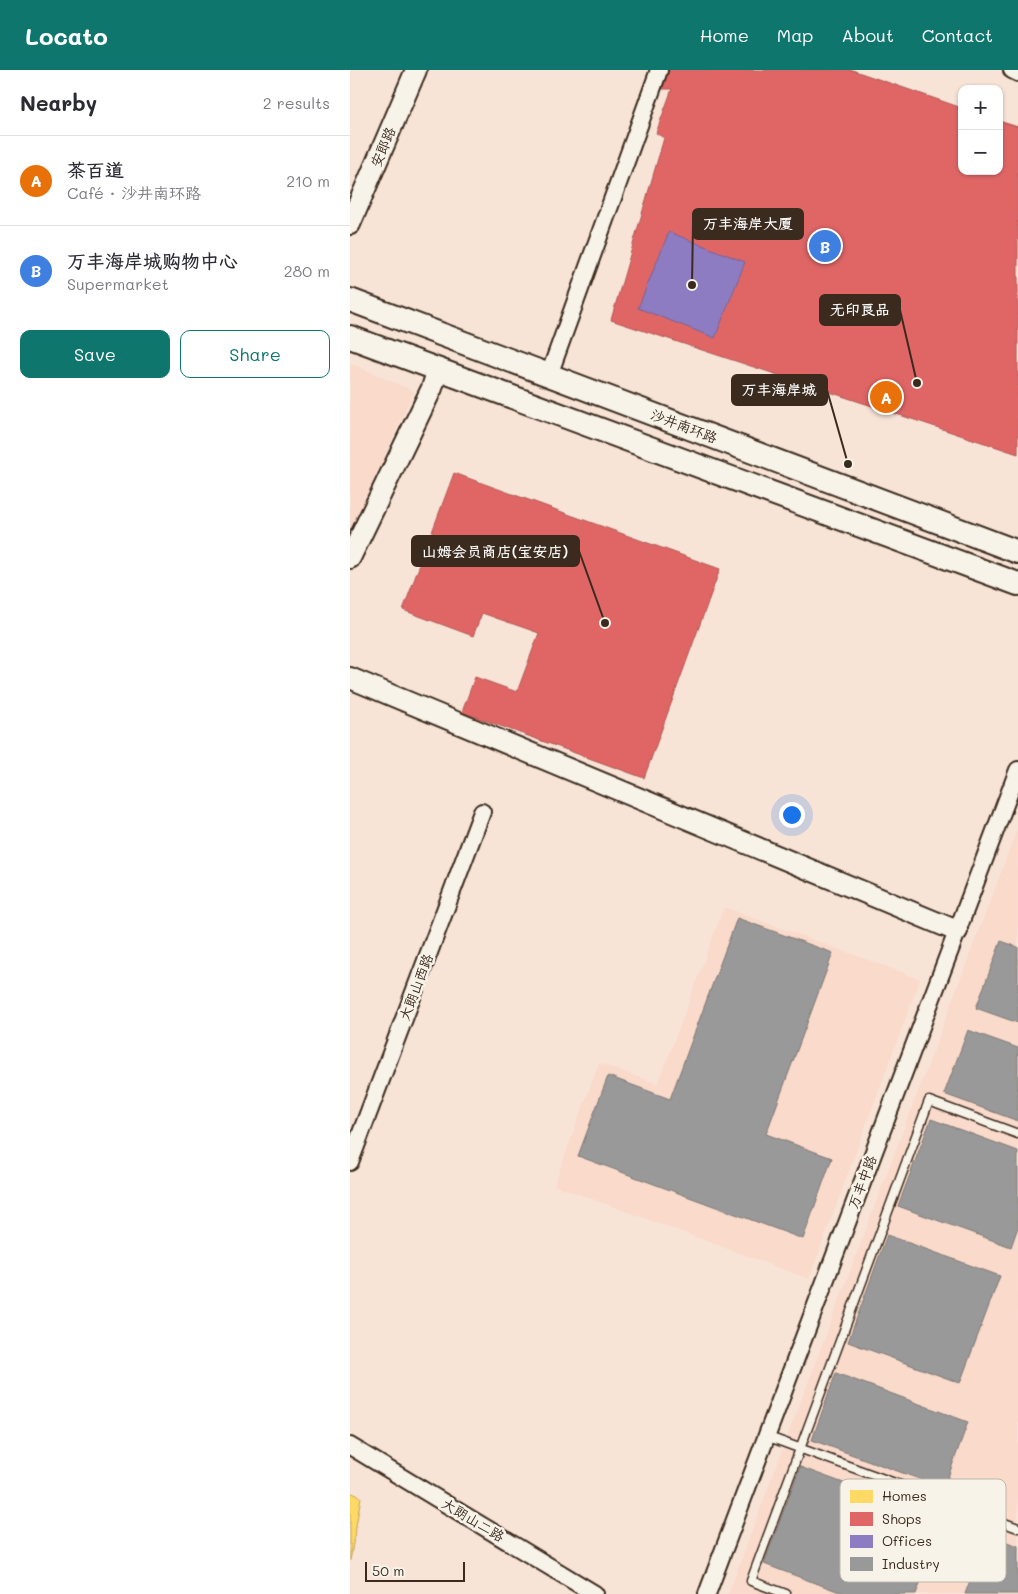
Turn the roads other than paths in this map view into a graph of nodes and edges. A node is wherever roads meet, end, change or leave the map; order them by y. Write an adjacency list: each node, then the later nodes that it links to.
1 (416, 70): 5 (street, 安郎路)
2 (659, 70): 9 (street)
3 (1012, 70): 4 (street)
4 (1018, 72)
5 (350, 224)
6 (351, 299): 9 (main road, 沙井南环路)
7 (350, 337): 8 (main road)
8 (438, 369): 11 (street); 12 (main road)
9 (549, 375): 10 (main road, 沙井南环路)
10 (1018, 552)
11 (350, 558)
12 (1018, 584)
13 (350, 678): 16 (street)
14 (1018, 770): 16 (street, 万丰中路)
15 (482, 812): 18 (street, 大朗山西路)
16 (957, 931): 19 (street, 万丰中路)
17 (1018, 1134): 21 (lane)
18 (350, 1162)
19 (766, 1436): 21 (lane); 26 (street, 万丰中路)
20 (350, 1446): 25 (street, 大朗山二路)
21 (800, 1448): 22 (lane); 27 (lane)
22 (884, 1479)
23 (1006, 1524): 24 (lane)
24 (1018, 1528)
25 (595, 1594)
26 (707, 1594)
27 (786, 1594)

